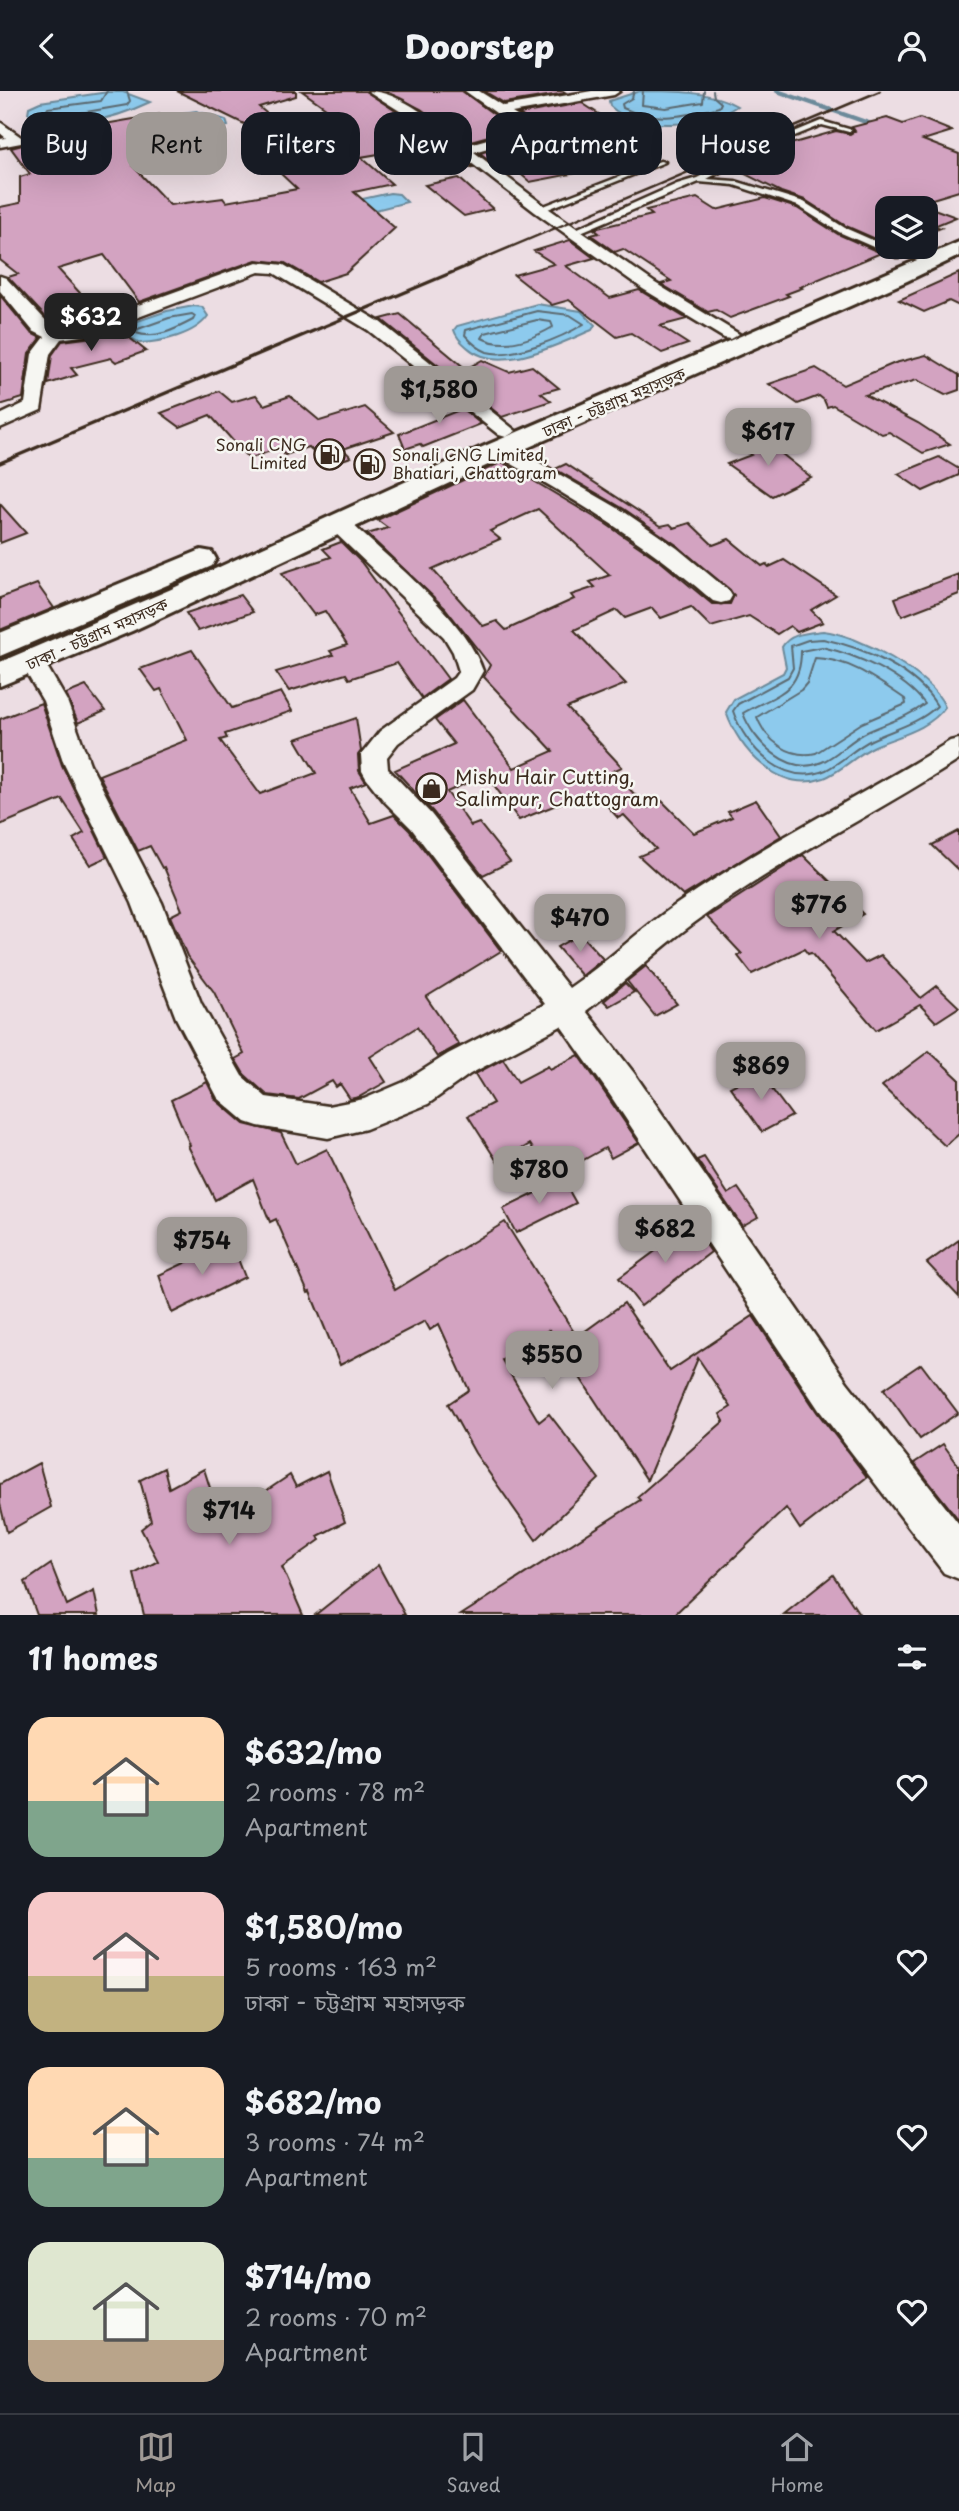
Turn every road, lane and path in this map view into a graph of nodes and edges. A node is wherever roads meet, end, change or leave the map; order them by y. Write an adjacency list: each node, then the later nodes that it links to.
1 (374, 91): 5 (street)
2 (471, 91): 4 (street)
3 (614, 91): 4 (street)
4 (499, 111): 9 (street)
5 (410, 112)
6 (0, 126): 8 (street)
7 (849, 130): 12 (lane)
8 (0, 143)
9 (472, 149)
10 (472, 156): 13 (street)
11 (628, 175): 13 (lane)
12 (698, 180): 15 (lane); 17 (lane)
13 (540, 209): 15 (street)
14 (959, 227): 16 (highway)
15 (573, 232): 22 (street)
16 (938, 237)
17 (875, 240)
18 (959, 247): 24 (highway, ঢাকা - চট্টগ্রাম মহাসড়ক)
19 (891, 259): 22 (highway, ঢাকা - চট্টগ্রাম মহাসড়ক)
20 (0, 281): 21 (street)
21 (57, 333): 23 (street); 24 (street)
22 (730, 334): 24 (highway, ঢাকা - চট্টগ্রাম মহাসড়ক)
23 (0, 422)
24 (503, 441): 25 (highway, ঢাকা - চট্টগ্রাম মহাসড়ক); 26 (street); 27 (highway, ঢাকা - চট্টগ্রাম মহাসড়ক)
25 (339, 524): 28 (highway, ঢাকা - চট্টগ্রাম মহাসড়ক); 31 (street)
26 (721, 596)
27 (0, 645)
28 (32, 662): 29 (highway, ঢাকা - চট্টগ্রাম মহাসড়ক); 31 (street)
29 (0, 675)
30 (959, 747): 31 (street)
31 (566, 1008): 32 (street)
32 (959, 1558)

